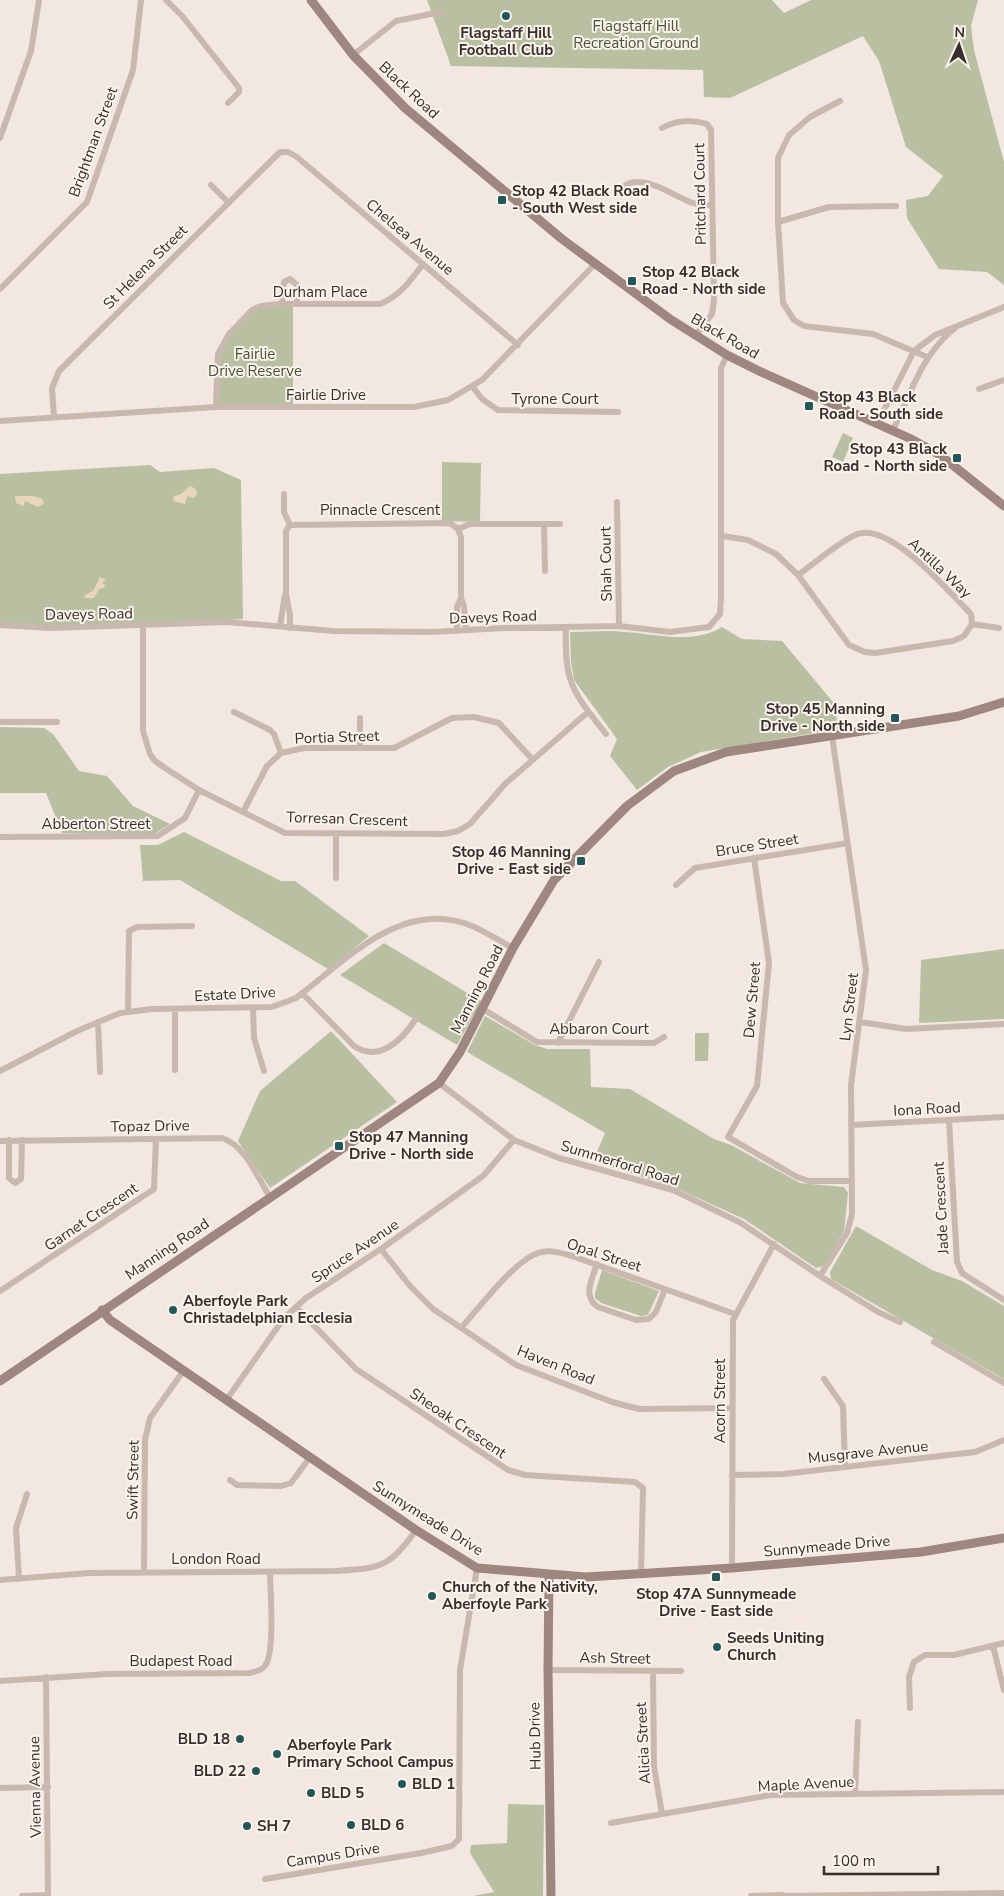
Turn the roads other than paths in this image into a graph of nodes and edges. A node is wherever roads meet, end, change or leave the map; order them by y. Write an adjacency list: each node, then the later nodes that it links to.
1 (39, 0): 10 (street)
2 (141, 0): 20 (street, Brightman Street)
3 (166, 0): 8 (street)
4 (311, 0): 6 (street, Black Road)
5 (441, 12): 6 (street)
6 (353, 55): 18 (street, Black Road)
7 (840, 101): 17 (street)
8 (228, 103)
9 (662, 128): 15 (street, Pritchard Court)
10 (0, 138)
11 (284, 151): 14 (street, St Helena Street); 19 (street, Chelsea Avenue)
12 (211, 185): 14 (street)
13 (623, 187): 15 (street)
14 (228, 202): 35 (street, St Helena Street)
15 (712, 205): 25 (street, Pritchard Court)
16 (896, 206): 17 (street)
17 (778, 222): 27 (street)
18 (596, 263): 25 (street, Black Road); 26 (street, Fairlie Drive)
19 (423, 264): 22 (street, Durham Place); 26 (street, Chelsea Avenue)
20 (0, 289)
21 (282, 304): 22 (street, Durham Place); 22 (street); 33 (street, Durham Place)
22 (297, 304)
23 (1003, 310): 24 (street)
24 (958, 326): 27 (street); 29 (street)
25 (695, 336): 28 (street, Black Road)
26 (518, 345): 31 (street, Fairlie Drive)
27 (914, 351): 29 (street); 37 (street)
28 (727, 355): 37 (street, Black Road); 46 (street, Daveys Road)
29 (928, 358): 38 (street)
30 (1004, 380): 32 (street)
31 (472, 386): 33 (street, Fairlie Drive); 34 (street, Tyrone Court)
32 (979, 389)
33 (216, 407): 35 (street, Fairlie Drive)
34 (618, 412)
35 (54, 417): 36 (street, Fairlie Drive)
36 (0, 421)
37 (878, 422): 38 (street, Black Road)
38 (893, 430): 41 (street, Black Road)
39 (284, 494): 44 (street)
40 (617, 502): 55 (street, Shah Court)
41 (1004, 506)
42 (544, 524): 43 (street); 45 (street); 47 (street)
43 (560, 524)
44 (290, 525): 45 (street, Pinnacle Crescent); 49 (street)
45 (458, 529): 50 (street, Pinnacle Crescent)
46 (722, 536): 48 (street); 55 (street, Daveys Road)
47 (545, 571)
48 (798, 575): 51 (street); 51 (street, Antilla Way)
49 (286, 594): 54 (street); 57 (street)
50 (461, 598): 59 (street, Pinnacle Crescent); 60 (street, Pinnacle Crescent)
51 (972, 624): 58 (street)
52 (0, 625): 53 (street, Daveys Road)
53 (143, 625): 54 (street, Daveys Road); 72 (street, Torresan Crescent)
54 (280, 626): 57 (street, Daveys Road)
55 (619, 626): 56 (street, Daveys Road)
56 (566, 627): 59 (street, Daveys Road); 63 (street)
57 (290, 628): 60 (street, Daveys Road)
58 (999, 628)
59 (466, 630): 60 (street, Daveys Road)
60 (456, 631)
61 (1004, 702): 68 (street, Manning Road)
62 (234, 712): 70 (street)
63 (588, 712): 67 (street); 71 (street, Torresan Crescent)
64 (360, 718): 69 (street)
65 (0, 722): 66 (street)
66 (57, 722)
67 (606, 734)
68 (832, 736): 76 (street, Lyn Street); 81 (street, Manning Road)
69 (360, 748): 70 (street, Portia Street); 71 (street, Portia Street)
70 (281, 753): 73 (street, Portia Street)
71 (532, 759): 74 (street, Torresan Crescent)
72 (199, 790): 73 (street, Torresan Crescent); 75 (street, Abberton Street)
73 (243, 812): 74 (street, Torresan Crescent)
74 (336, 835): 78 (street)
75 (0, 837)
76 (848, 843): 77 (street, Bruce Street); 90 (street, Lyn Street)
77 (754, 858): 79 (street, Bruce Street); 107 (street, Dew Street)
78 (336, 878)
79 (676, 885)
80 (192, 926): 87 (street)
81 (513, 948): 83 (street, Estate Drive); 86 (street, Manning Road)
82 (599, 962): 93 (street)
83 (302, 993): 84 (street, Estate Drive); 88 (street)
84 (253, 1008): 85 (street, Estate Drive); 96 (street)
85 (175, 1009): 87 (street, Estate Drive); 94 (street)
86 (483, 1009): 93 (street, Abbaron Court); 98 (street, Manning Road)
87 (128, 1012): 89 (street, Estate Drive)
88 (415, 1020)
89 (98, 1022): 95 (street, Estate Drive); 97 (street)
90 (860, 1022): 91 (street); 101 (street, Lyn Street)
91 (1004, 1024)
92 (664, 1037): 93 (street, Abbaron Court)
93 (558, 1043)
94 (175, 1070)
95 (0, 1071)
96 (264, 1071)
97 (100, 1072)
98 (439, 1083): 105 (street, Summerford Road); 108 (street, Manning Road)
99 (1004, 1117): 100 (street, Iona Road)
100 (949, 1120): 101 (street, Iona Road); 115 (street, Jade Crescent)
101 (851, 1125): 107 (street, Lyn Street)
102 (156, 1139): 104 (street, Topaz Drive); 108 (street, Topaz Drive); 114 (street, Garnet Crescent)
103 (9, 1140): 104 (street, Topaz Drive); 104 (street); 106 (street, Topaz Drive)
104 (22, 1140)
105 (514, 1140): 109 (street, Summerford Road); 110 (street, Spruce Avenue)
106 (0, 1141)
107 (852, 1181): 112 (street, Lyn Street)
108 (270, 1197): 117 (street, Manning Road)
109 (774, 1244): 112 (street, Summerford Road); 118 (street, Acorn Street)
110 (381, 1249): 116 (street, Spruce Avenue); 120 (street, Haven Road)
111 (597, 1264): 113 (street, Opal Street); 113 (street); 120 (street, Opal Street)
112 (820, 1276): 119 (street, Summerford Road)
113 (665, 1289): 118 (street, Opal Street)
114 (0, 1291)
115 (1004, 1300)
116 (296, 1307): 126 (street, Spruce Avenue); 140 (street, Sheoak Crescent)
117 (102, 1310): 122 (street, Sunnymeade Drive); 124 (street, Manning Road)
118 (735, 1314): 127 (street, Acorn Street)
119 (900, 1322)
120 (461, 1328): 127 (street, Haven Road)
121 (934, 1342): 125 (street)
122 (184, 1370): 126 (street, Sunnymeade Drive); 138 (street, Swift Street)
123 (824, 1379): 130 (street)
124 (0, 1381)
125 (1004, 1383)
126 (227, 1399): 129 (street, Sunnymeade Drive)
127 (732, 1408): 131 (street, Acorn Street)
128 (1004, 1440): 130 (street, Musgrave Avenue)
129 (310, 1457): 132 (street); 134 (street, Sunnymeade Drive)
130 (845, 1467): 131 (street, Musgrave Avenue)
131 (732, 1475): 137 (street, Acorn Street)
132 (230, 1480)
133 (27, 1494): 142 (street)
134 (416, 1530): 136 (street, Sunnymeade Drive); 139 (street, London Road)
135 (1004, 1538): 137 (street, Sunnymeade Drive)
136 (478, 1568): 141 (street, Sunnymeade Drive); 160 (street, Campus Drive)
137 (732, 1568): 140 (street, Sunnymeade Drive)
138 (144, 1572): 139 (street, London Road); 142 (street, London Road)
139 (270, 1572): 149 (street, Budapest Road)
140 (641, 1574): 141 (street, Sunnymeade Drive)
141 (549, 1575): 146 (street, Hub Drive)
142 (19, 1579): 143 (street, London Road)
143 (0, 1580)
144 (1004, 1643): 145 (street)
145 (994, 1646): 151 (street); 152 (street)
146 (548, 1670): 147 (street, Ash Street); 164 (street, Hub Drive)
147 (653, 1671): 148 (street, Ash Street); 158 (street, Alicia Street)
148 (681, 1671)
149 (46, 1677): 150 (street, Budapest Road); 154 (street, Vienna Avenue)
150 (0, 1681)
151 (1004, 1690)
152 (910, 1708)
153 (858, 1722): 157 (street)
154 (48, 1787): 155 (street); 163 (street, Vienna Avenue)
155 (0, 1788)
156 (1004, 1792): 157 (street, Maple Avenue)
157 (855, 1794): 158 (street, Maple Avenue)
158 (662, 1814): 159 (street, Maple Avenue)
159 (611, 1823)
160 (265, 1879)
161 (1004, 1893): 166 (street)
162 (22, 1896): 163 (street)
163 (48, 1896)
164 (551, 1896)
165 (751, 1896): 166 (street)
166 (782, 1896)

